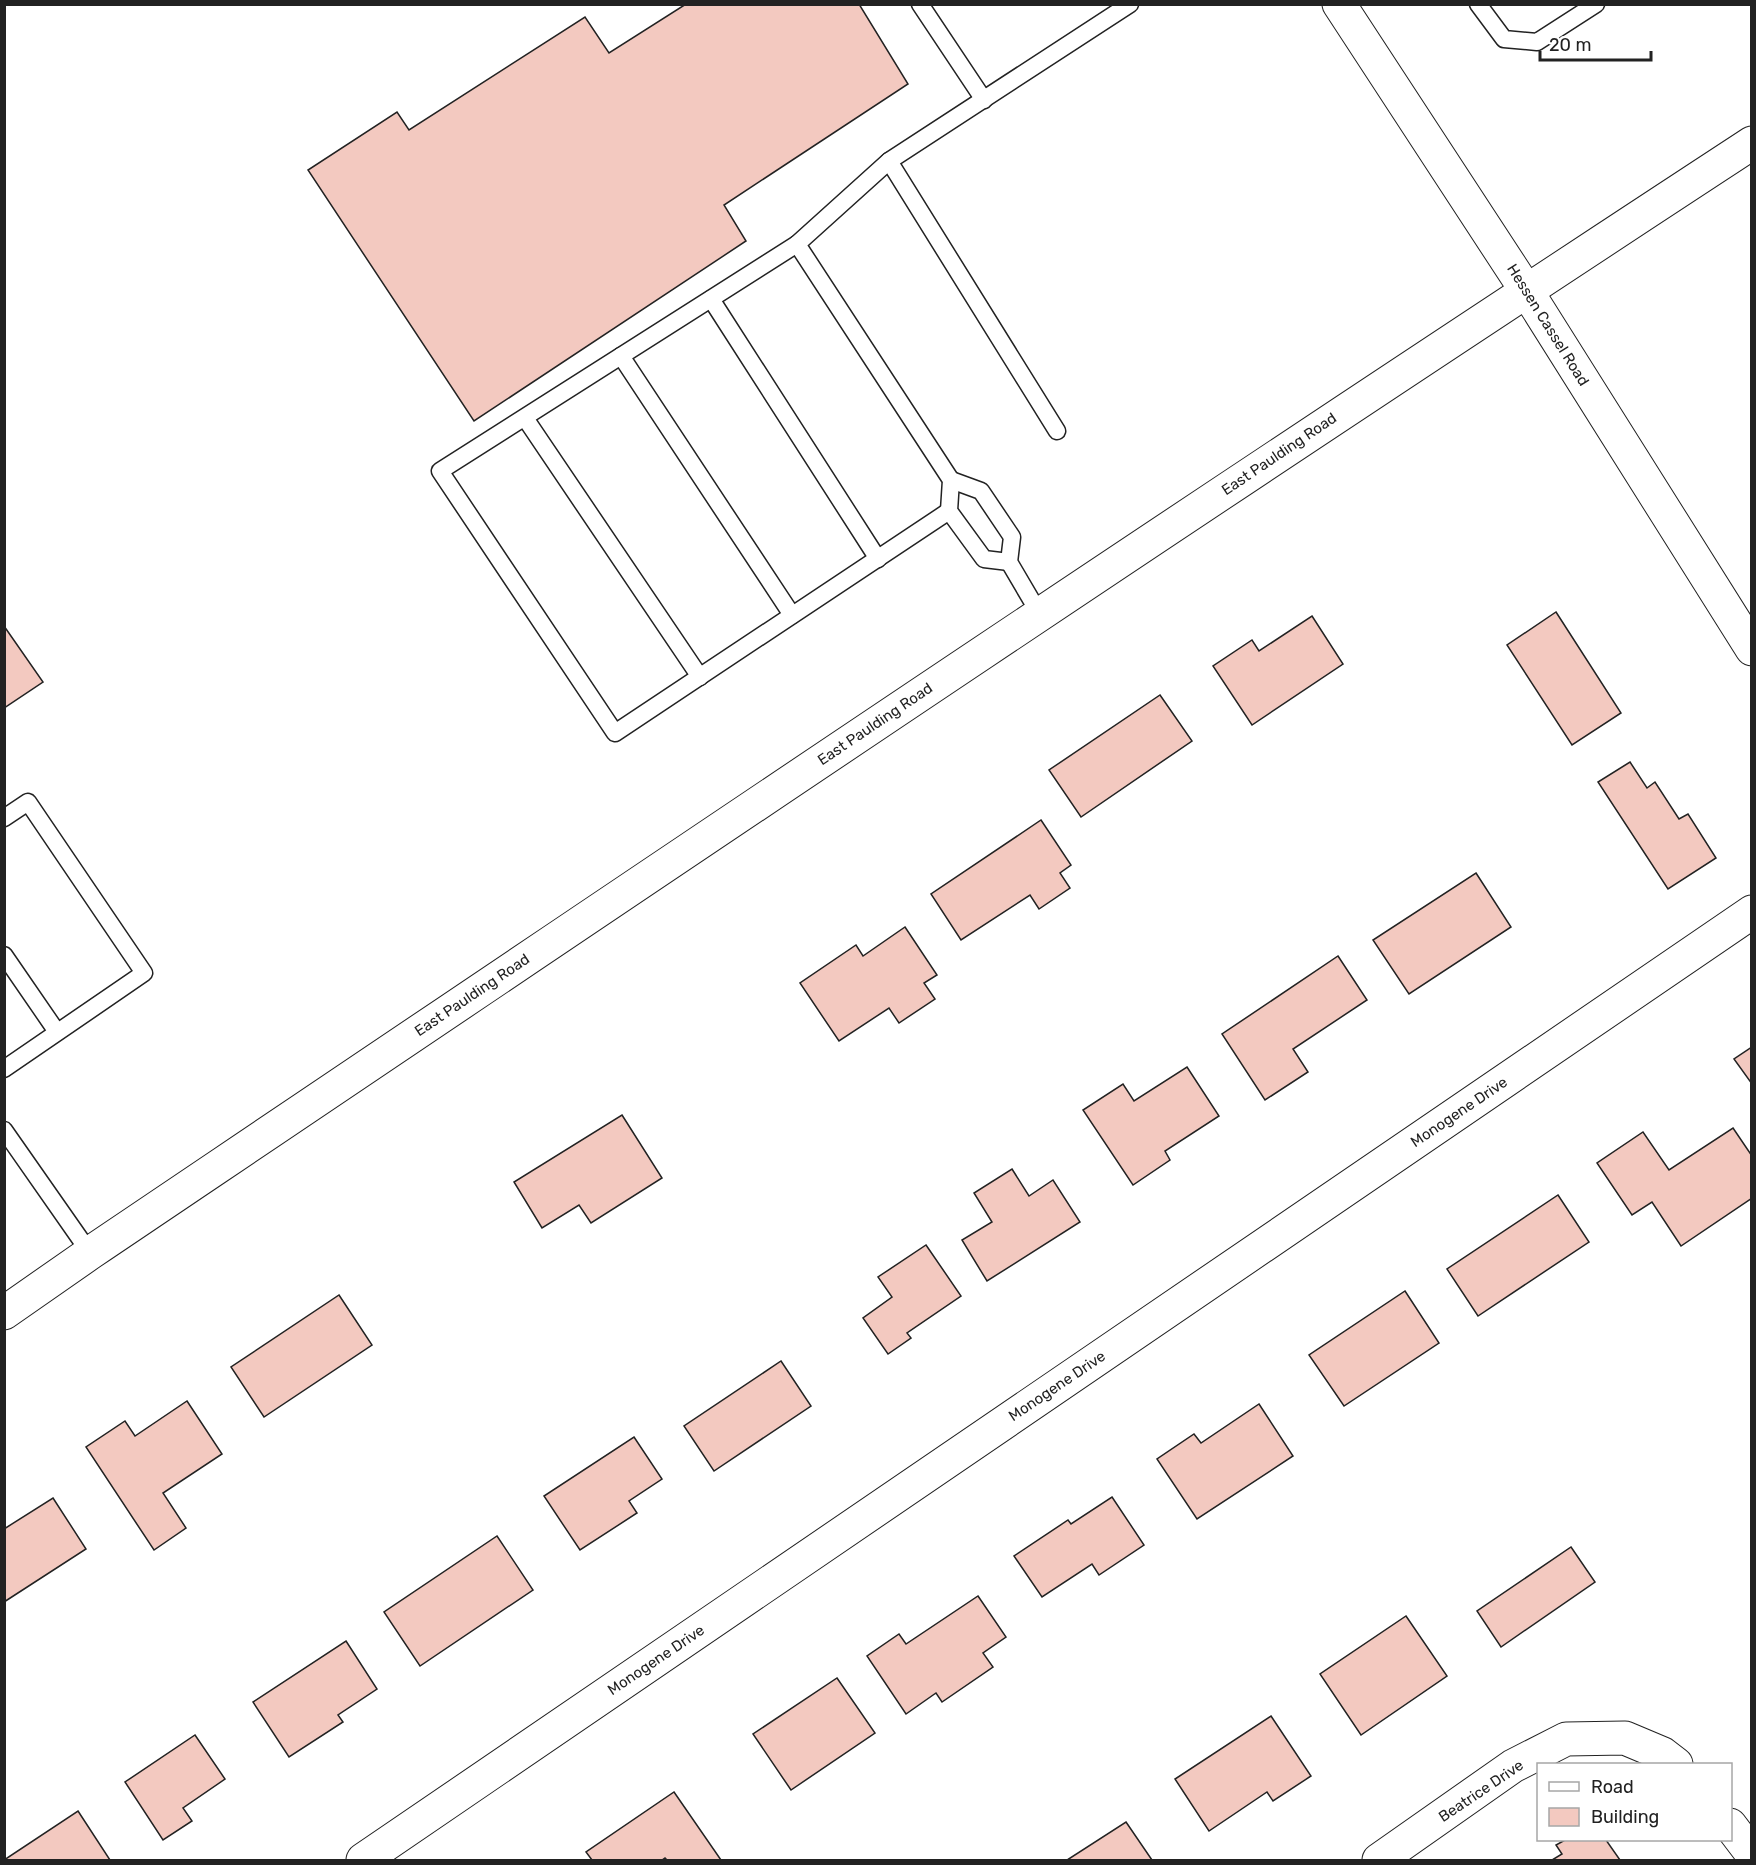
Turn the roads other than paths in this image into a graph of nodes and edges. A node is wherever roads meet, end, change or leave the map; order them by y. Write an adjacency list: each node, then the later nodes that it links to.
1 (920, 4): 6 (lane)
2 (1130, 4): 6 (lane)
3 (1339, 4): 10 (main road, Hessen Cassel Road)
4 (1478, 4): 5 (lane)
5 (1596, 4)
6 (984, 100): 8 (lane)
7 (1752, 143): 10 (main road, East Paulding Road)
8 (890, 161): 9 (lane); 14 (lane)
9 (797, 244): 11 (lane); 15 (lane)
10 (1526, 290): 19 (main road, East Paulding Road); 21 (main road, Hessen Cassel Road)
11 (711, 299): 12 (lane); 17 (lane)
12 (621, 356): 13 (lane); 20 (lane)
13 (525, 418): 22 (lane); 22 (lane)
14 (1057, 431)
15 (951, 480): 16 (lane); 18 (lane)
16 (949, 511): 17 (lane); 18 (lane)
17 (878, 559): 20 (lane)
18 (1008, 562): 19 (lane)
19 (1039, 614): 29 (main road, East Paulding Road)
20 (792, 615): 22 (lane)
21 (1752, 649)
22 (700, 677)
23 (4, 818): 26 (lane)
24 (1752, 912): 34 (main road, Monogene Drive)
25 (4, 955): 26 (lane)
26 (57, 1032): 27 (lane)
27 (4, 1069)
28 (4, 1130): 29 (lane)
29 (90, 1253): 30 (main road, East Paulding Road)
30 (4, 1313)
31 (1675, 1763): 35 (main road, Beatrice Drive)
32 (1732, 1826): 33 (main road)
33 (1752, 1854)
34 (363, 1860)
35 (1379, 1860)

